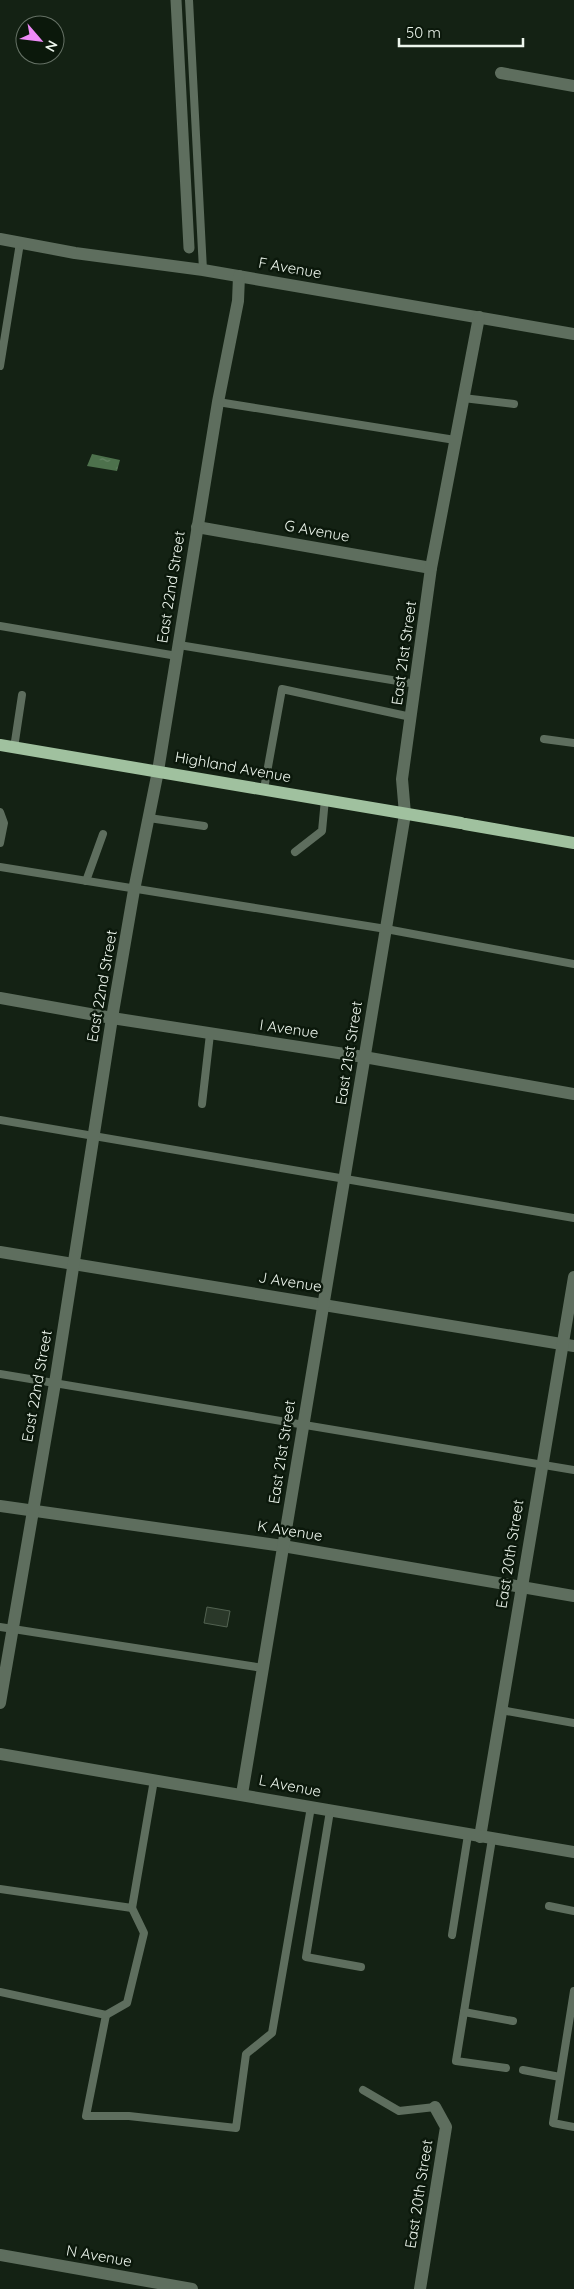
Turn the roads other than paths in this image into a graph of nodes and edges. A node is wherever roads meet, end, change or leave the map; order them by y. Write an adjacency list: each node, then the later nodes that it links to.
1 (176, 0): 7 (street)
2 (189, 0): 8 (lane)
3 (501, 73): 4 (street)
4 (574, 86)
5 (0, 239): 6 (street, F Avenue)
6 (20, 243): 8 (street, F Avenue); 12 (lane)
7 (188, 248)
8 (202, 270): 9 (street, F Avenue)
9 (239, 276): 10 (street, F Avenue); 14 (street, East 22nd Street)
10 (479, 317): 11 (street, F Avenue); 13 (street, East 21st Street)
11 (574, 334)
12 (0, 366)
13 (463, 398): 15 (lane); 16 (street, East 21st Street)
14 (218, 402): 16 (lane); 17 (street, East 22nd Street)
15 (514, 404)
16 (455, 440): 18 (street, East 21st Street)
17 (197, 527): 18 (street, G Avenue); 20 (street, East 22nd Street)
18 (431, 568): 21 (street, East 21st Street)
19 (0, 626): 20 (lane)
20 (178, 651): 21 (lane); 28 (street, East 22nd Street)
21 (416, 684): 23 (street, East 21st Street)
22 (22, 695): 27 (lane)
23 (411, 717): 29 (lane); 32 (street, East 21st Street)
24 (544, 739): 25 (lane)
25 (574, 743)
26 (0, 745): 27 (main road, Highland Avenue)
27 (14, 748): 28 (main road, Highland Avenue)
28 (158, 771): 29 (main road, Highland Avenue); 33 (street, East 22nd Street)
29 (264, 789): 30 (main road, Highland Avenue)
30 (324, 799): 32 (main road, Highland Avenue); 38 (lane)
31 (0, 812): 36 (lane)
32 (405, 814): 37 (main road, Highland Avenue); 42 (street, East 21st Street)
33 (149, 818): 34 (lane); 41 (street, East 22nd Street)
34 (204, 826)
35 (103, 834): 40 (lane)
36 (0, 843)
37 (574, 843)
38 (295, 852)
39 (0, 867): 40 (lane)
40 (86, 882): 41 (lane)
41 (134, 890): 42 (lane); 45 (street, East 22nd Street)
42 (386, 929): 43 (lane); 47 (street, East 21st Street)
43 (574, 963)
44 (0, 998): 45 (street, I Avenue)
45 (112, 1018): 46 (street, I Avenue); 51 (street, East 22nd Street)
46 (210, 1034): 47 (street, I Avenue); 49 (lane)
47 (364, 1056): 48 (street, I Avenue); 52 (street, East 21st Street)
48 (574, 1094)
49 (202, 1104)
50 (0, 1120): 51 (lane)
51 (94, 1135): 52 (lane); 55 (street, East 22nd Street)
52 (344, 1178): 53 (lane); 57 (street, East 21st Street)
53 (574, 1218)
54 (0, 1252): 55 (street, J Avenue)
55 (74, 1264): 57 (street, J Avenue); 60 (street, East 22nd Street)
56 (574, 1277): 58 (street, East 20th Street)
57 (323, 1304): 58 (street, J Avenue); 61 (street, East 21st Street)
58 (568, 1345): 62 (street, East 20th Street)
59 (0, 1374): 60 (lane)
60 (55, 1383): 61 (lane); 65 (street, East 22nd Street)
61 (303, 1424): 62 (lane); 66 (street, East 21st Street)
62 (541, 1464): 63 (lane); 67 (street, East 20th Street)
63 (574, 1470)
64 (0, 1506): 65 (street, K Avenue)
65 (31, 1512): 66 (street, K Avenue); 69 (street, East 22nd Street)
66 (283, 1546): 67 (street, K Avenue); 70 (street, East 21st Street)
67 (521, 1586): 68 (street, K Avenue); 72 (street, East 20th Street)
68 (574, 1596)
69 (6, 1628): 70 (lane); 71 (street, East 22nd Street)
70 (262, 1668): 76 (street, East 21st Street)
71 (0, 1703)
72 (502, 1710): 73 (lane); 79 (street, East 20th Street)
73 (574, 1723)
74 (0, 1754): 75 (street, L Avenue)
75 (154, 1780): 76 (street, L Avenue); 83 (lane)
76 (242, 1794): 77 (street, L Avenue)
77 (311, 1808): 78 (street, L Avenue); 90 (lane)
78 (330, 1811): 79 (street, L Avenue); 86 (lane)
79 (480, 1837): 80 (street, L Avenue); 85 (lane); 89 (lane)
80 (574, 1852)
81 (0, 1889): 83 (lane)
82 (549, 1906): 84 (lane)
83 (132, 1908): 90 (lane)
84 (574, 1910)
85 (452, 1935)
86 (361, 1966)
87 (574, 1991): 94 (lane)
88 (0, 1992): 90 (lane)
89 (464, 2012): 91 (lane); 92 (lane)
90 (106, 2015)
91 (513, 2021)
92 (506, 2068)
93 (523, 2070): 94 (lane)
94 (560, 2077): 97 (lane)
95 (363, 2090): 96 (lane)
96 (435, 2107): 100 (street, East 20th Street)
97 (574, 2127)
98 (0, 2255): 99 (street, N Avenue)
99 (192, 2289)
100 (420, 2289)

